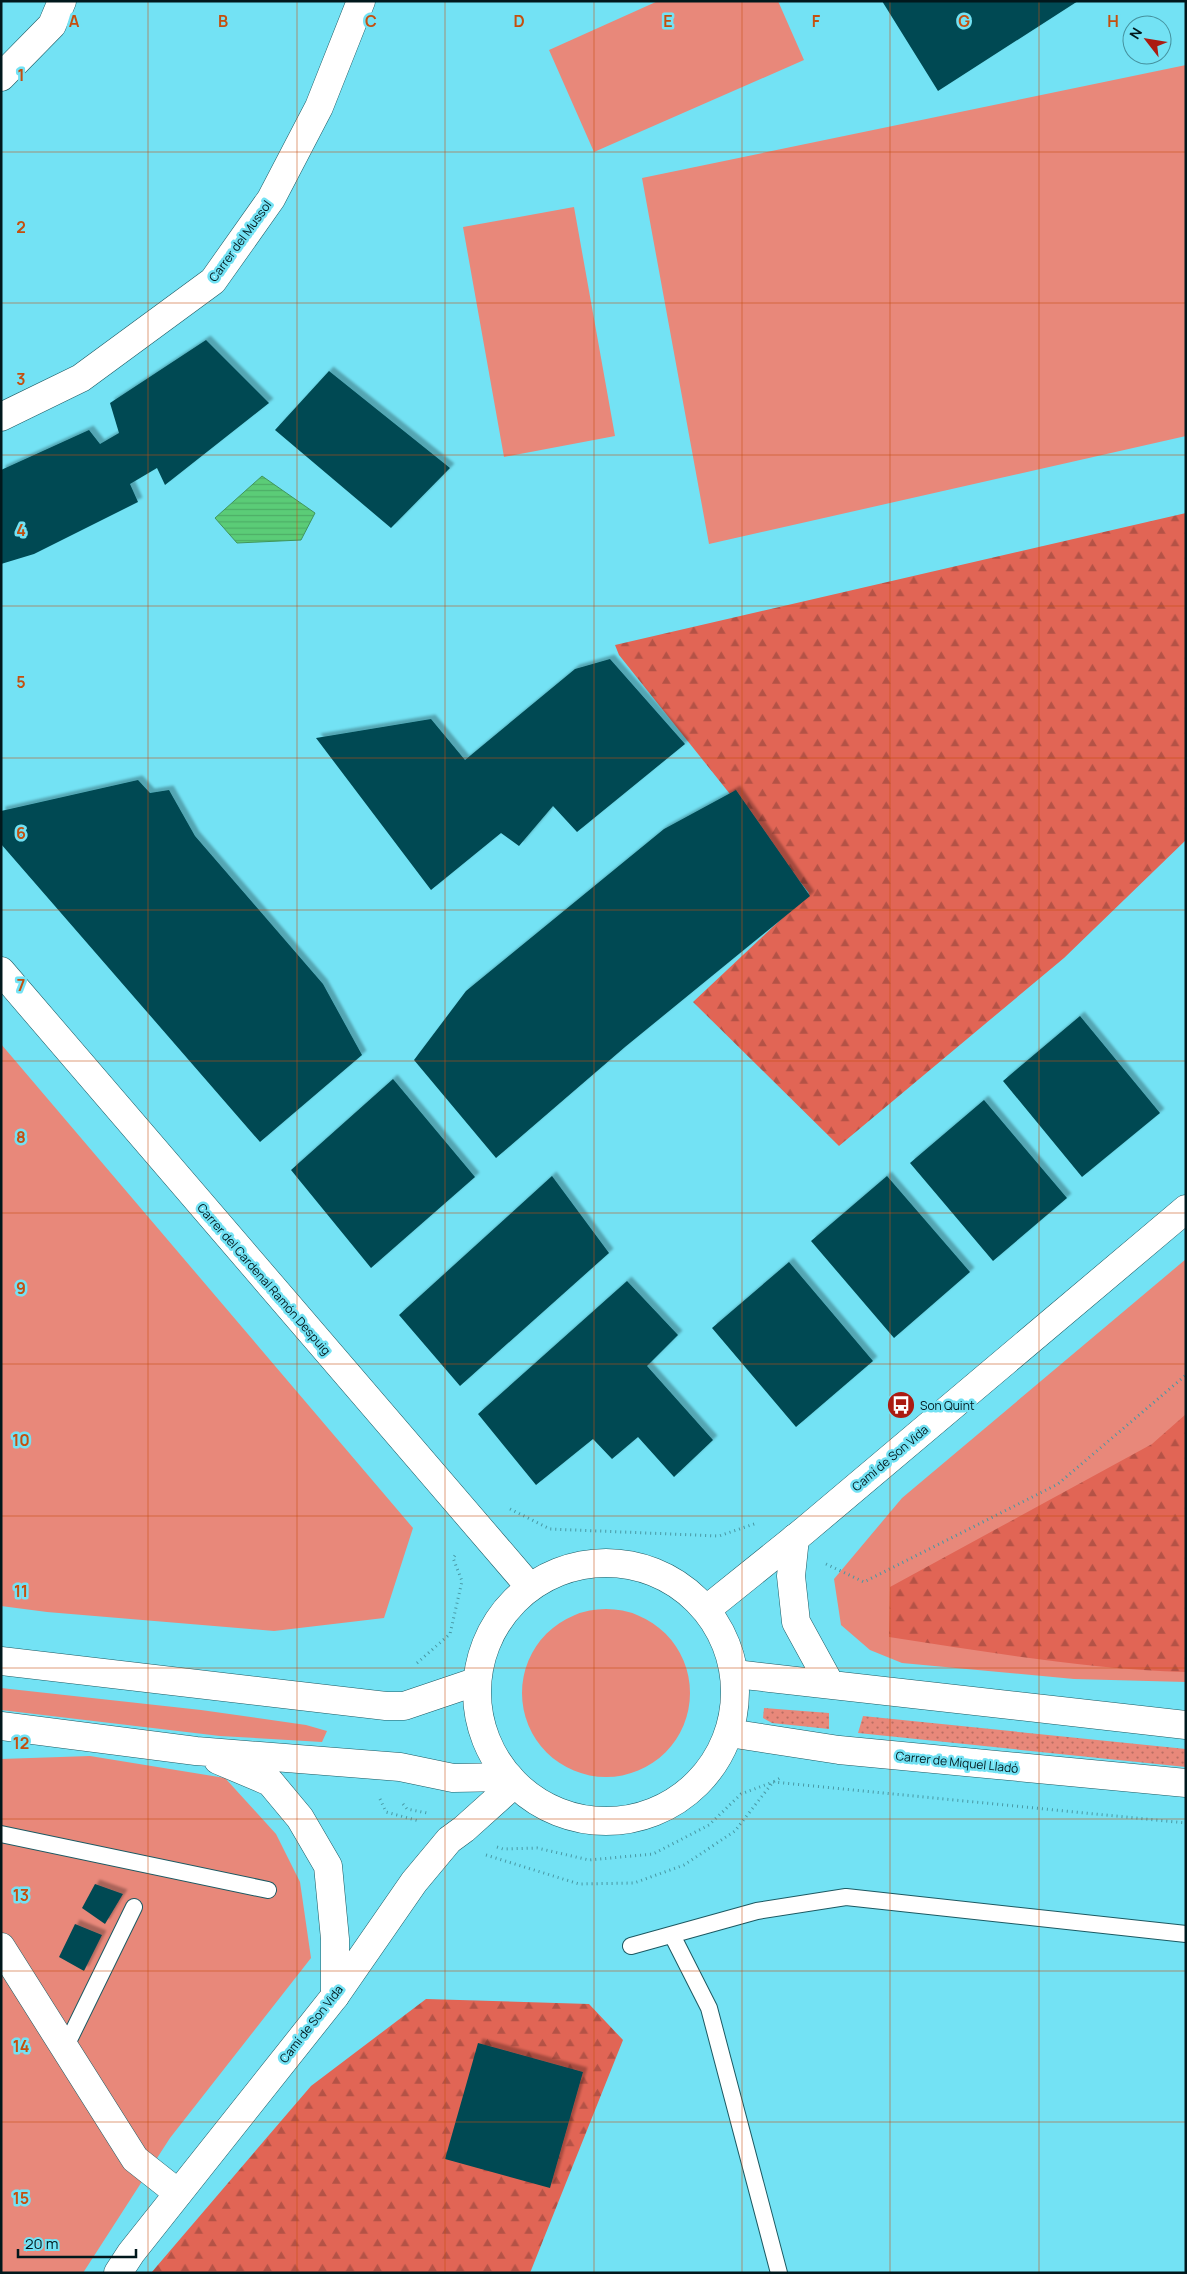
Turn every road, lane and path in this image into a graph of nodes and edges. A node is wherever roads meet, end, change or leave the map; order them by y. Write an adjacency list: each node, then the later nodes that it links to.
1 (62, 1): 3 (street)
2 (362, 1): 4 (street, Carrer del Mussol)
3 (1, 76)
4 (1, 417)
5 (1, 971): 8 (street, Carrer del Cardenal Ramón Despuig)
6 (1186, 1209): 9 (street, Camí de Son Vida)
7 (1186, 1375): 10 (path)
8 (479, 1529): 9 (path); 11 (street, Carrer del Cardenal Ramón Despuig); 17 (path)
9 (800, 1535): 12 (street, Camí de Son Vida); 16 (street)
10 (824, 1571)
11 (529, 1586): 12 (street); 15 (street)
12 (707, 1609): 14 (street)
13 (1, 1661): 17 (street)
14 (735, 1674): 16 (street); 20 (street)
15 (475, 1682): 17 (street); 25 (street)
16 (830, 1684): 18 (street)
17 (404, 1706)
18 (1186, 1725)
19 (1, 1726): 22 (street)
20 (729, 1733): 21 (street, Carrer de Miquel Lladó); 25 (street)
21 (839, 1750): 27 (street, Carrer de Miquel Lladó); 28 (path)
22 (196, 1751): 23 (street); 38 (street)
23 (391, 1766): 25 (street); 31 (path); 31 (path)
24 (786, 1775): 26 (path)
25 (511, 1781): 31 (street, Camí de Son Vida)
26 (773, 1782): 28 (path); 31 (path); 31 (path)
27 (1186, 1783)
28 (835, 1789): 29 (path)
29 (1186, 1824)
30 (1, 1834): 32 (lane)
31 (457, 1834): 38 (street, Camí de Son Vida)
32 (268, 1890)
33 (134, 1907): 39 (lane)
34 (1186, 1934): 35 (lane)
35 (672, 1935): 36 (lane); 42 (lane)
36 (631, 1946)
37 (1, 1947): 39 (street)
38 (335, 1996): 40 (street, Camí de Son Vida)
39 (65, 2048): 40 (street)
40 (178, 2194): 41 (street, Camí de Son Vida)
41 (118, 2273)
42 (779, 2273)

